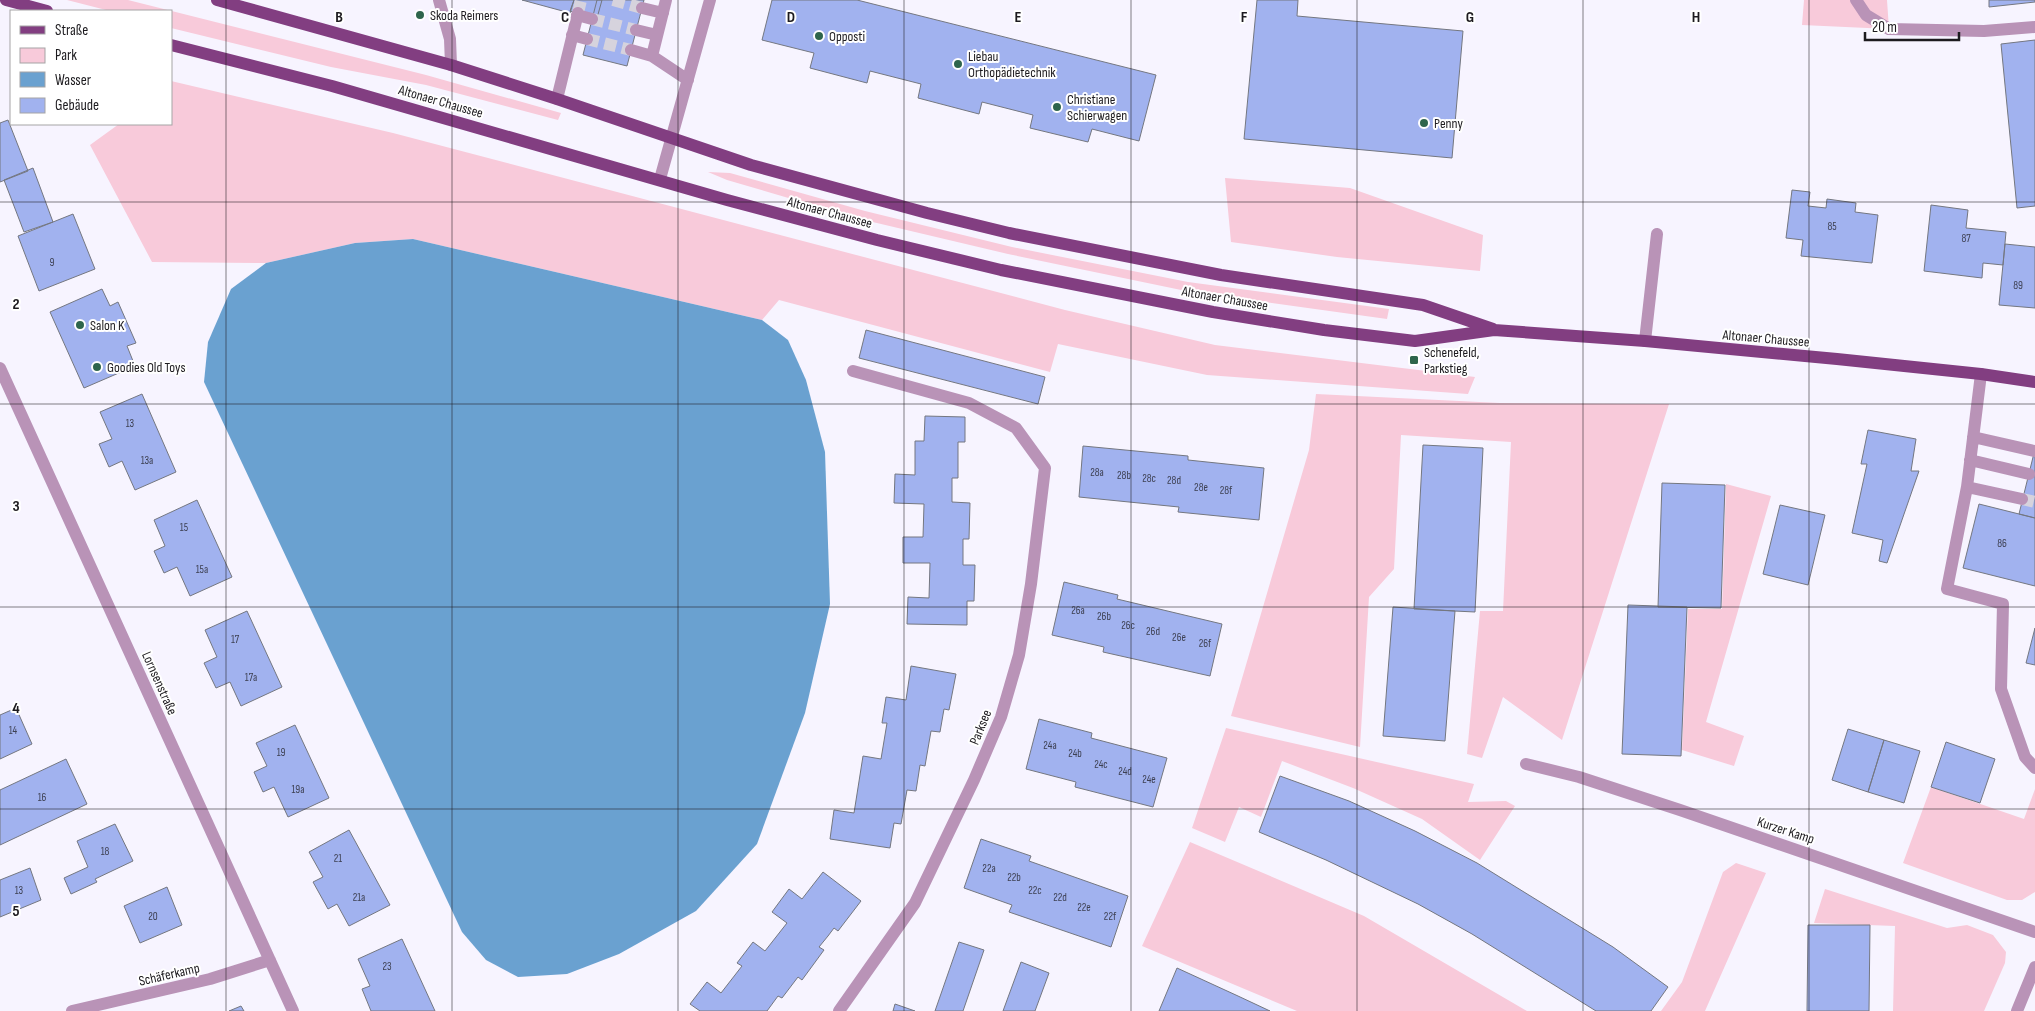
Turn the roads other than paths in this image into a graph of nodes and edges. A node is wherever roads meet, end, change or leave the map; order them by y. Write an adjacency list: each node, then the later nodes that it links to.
1 (6, 0): 8 (main road)
2 (217, 0): 19 (main road, Altonaer Chaussee)
3 (439, 0): 19 (street)
4 (666, 0): 9 (street)
5 (710, 0): 20 (street)
6 (1856, 0): 11 (street)
7 (642, 8): 9 (street)
8 (43, 10)
9 (663, 13): 14 (street)
10 (592, 19): 13 (street)
11 (2035, 27)
12 (636, 30): 14 (street)
13 (572, 35): 15 (street); 21 (street)
14 (657, 35): 18 (street)
15 (587, 39)
16 (172, 45): 23 (main road, Altonaer Chaussee)
17 (631, 50): 18 (street)
18 (652, 56): 20 (street)
19 (451, 65): 21 (main road, Altonaer Chaussee)
20 (688, 80): 22 (street)
21 (557, 99): 22 (main road, Altonaer Chaussee)
22 (672, 139): 23 (street); 25 (main road, Altonaer Chaussee)
23 (660, 179): 25 (main road, Altonaer Chaussee)
24 (1657, 234): 26 (street)
25 (1494, 330): 26 (main road, Altonaer Chaussee)
26 (1645, 341): 29 (main road, Altonaer Chaussee)
27 (0, 368): 40 (street, Lornsenstraße)
28 (853, 371): 44 (street, Parksee)
29 (1981, 374): 30 (main road, Altonaer Chaussee); 31 (street)
30 (2035, 382)
31 (1973, 437): 32 (street); 33 (street)
32 (2034, 452)
33 (1970, 460): 34 (street); 35 (street)
34 (2029, 474)
35 (1966, 487): 36 (street); 38 (street)
36 (2022, 499)
37 (1526, 764): 39 (street, Kurzer Kamp)
38 (2035, 768)
39 (2035, 932)
40 (270, 960): 42 (street, Schäferkamp); 43 (street, Lornsenstraße)
41 (2035, 967): 45 (street)
42 (72, 1011)
43 (293, 1011)
44 (839, 1011)
45 (2017, 1011)

